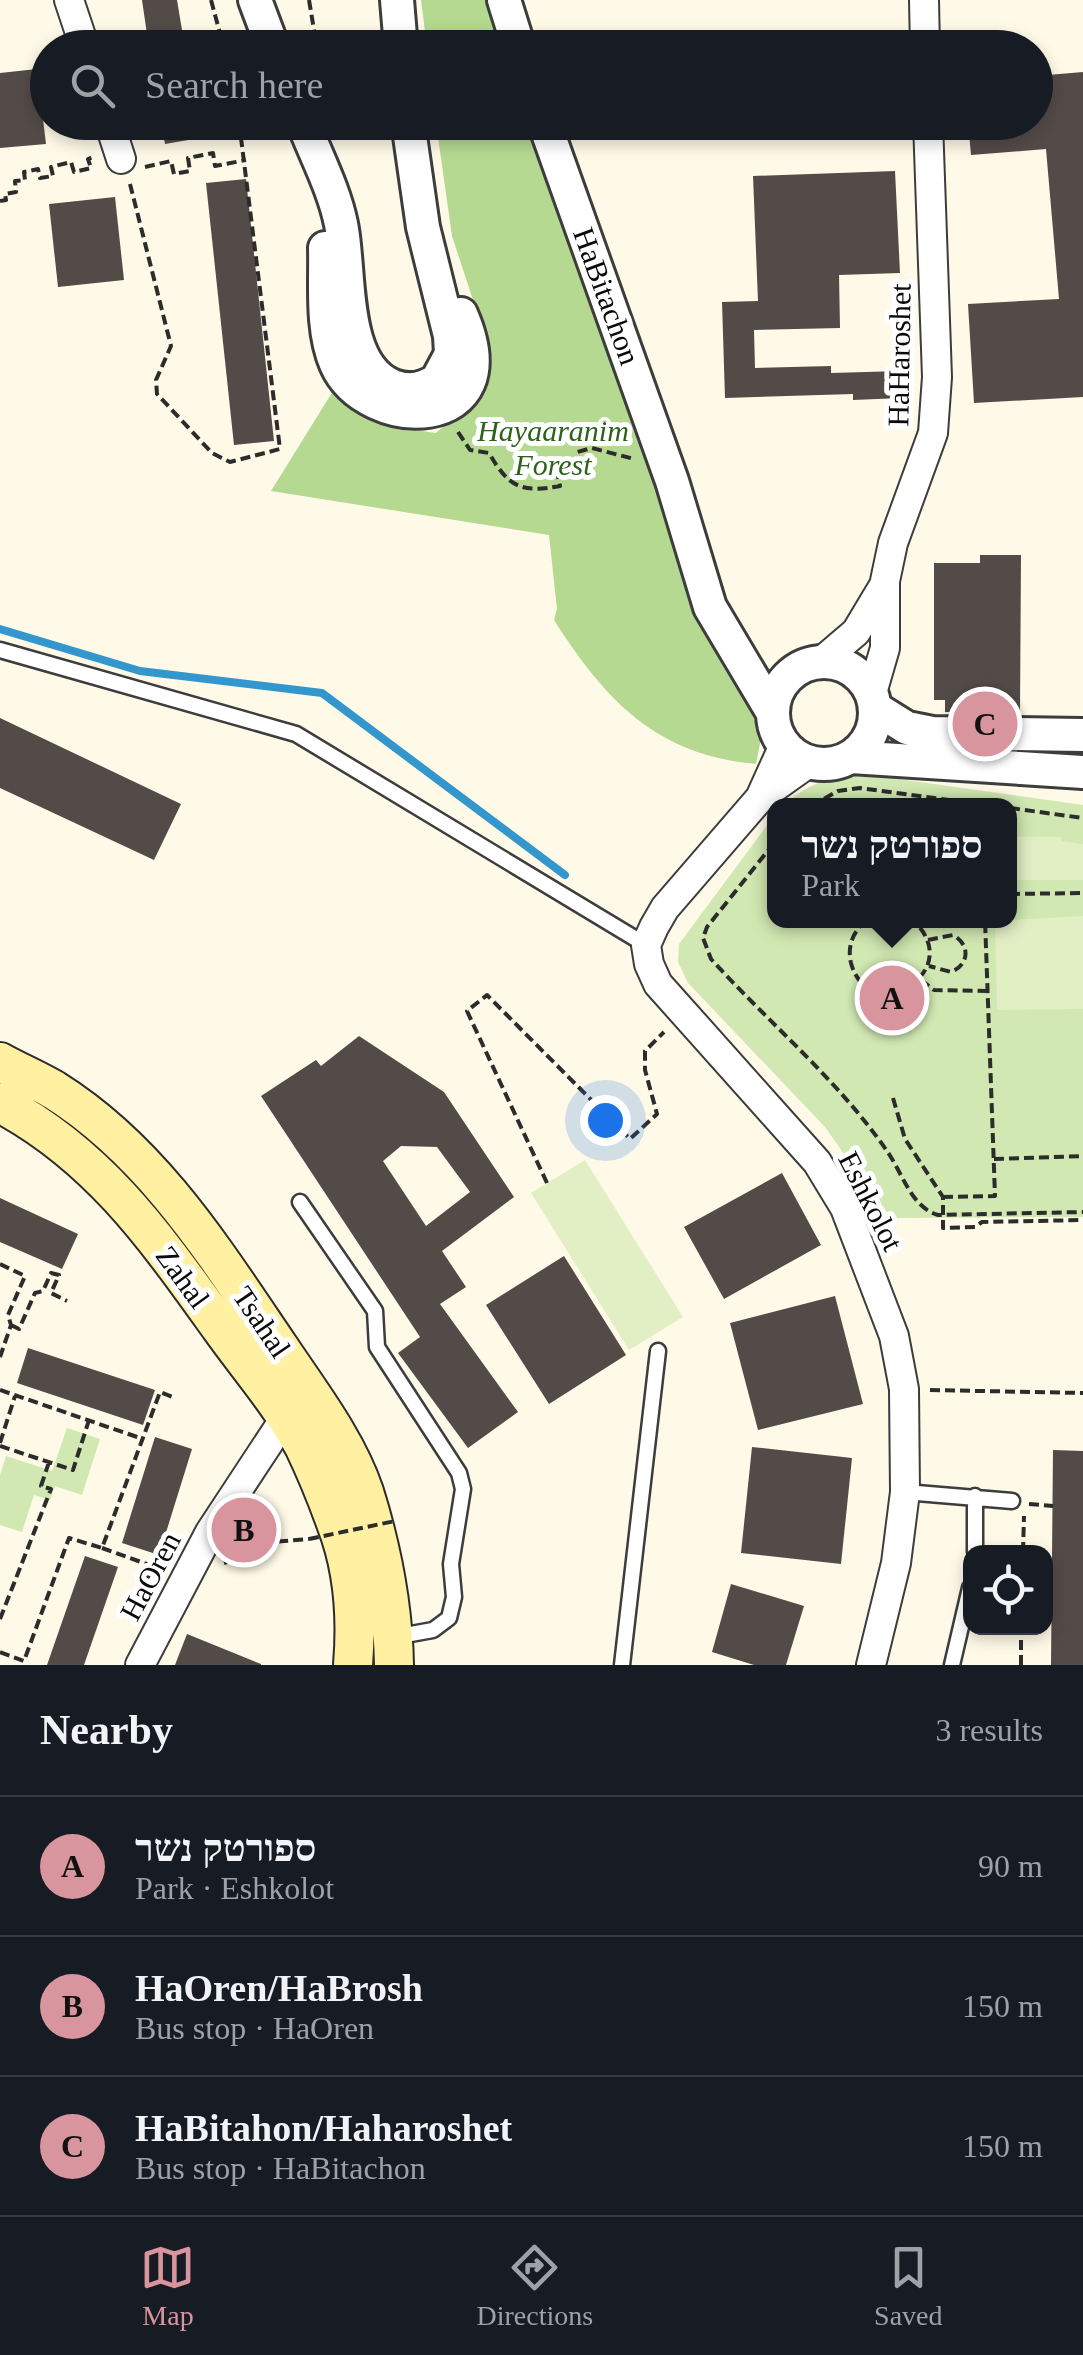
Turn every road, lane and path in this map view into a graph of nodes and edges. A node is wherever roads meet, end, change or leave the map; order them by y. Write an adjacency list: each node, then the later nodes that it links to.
1 (70, 0): 8 (street)
2 (211, 0): 9 (path)
3 (255, 0): 10 (street)
4 (309, 0): 11 (path)
5 (397, 0): 12 (street)
6 (504, 0): 13 (street)
7 (924, 0): 14 (street)
8 (79, 30)
9 (219, 30)
10 (267, 30)
11 (314, 30)
12 (400, 30)
13 (514, 30)
14 (925, 30)
15 (119, 140): 22 (street)
16 (242, 140): 21 (path)
17 (310, 140): 24 (street)
18 (411, 140): 24 (street)
19 (550, 140): 25 (street, HaBitachon)
20 (929, 140): 26 (street, HaHaroshet)
21 (246, 160): 22 (path); 22 (path)
22 (132, 163): 23 (path)
23 (0, 201)
24 (434, 397): 25 (path)
25 (672, 481): 27 (street, HaBitachon)
26 (886, 581): 29 (street, HaHaroshet); 30 (street, HaHaroshet)
27 (729, 639): 29 (street); 31 (street, HaBitachon)
28 (0, 650): 47 (lane)
29 (809, 665): 30 (street); 31 (street)
30 (873, 700): 32 (street); 34 (street)
31 (772, 713): 33 (street)
32 (1083, 735)
33 (797, 754): 34 (street); 47 (street)
34 (851, 757): 35 (street)
35 (1083, 772)
36 (826, 798): 37 (path)
37 (934, 798)
38 (1017, 809): 39 (path)
39 (1083, 818)
40 (767, 851): 61 (path)
41 (1083, 893): 42 (path)
42 (1017, 894)
43 (859, 928): 49 (path)
44 (920, 928): 46 (path)
45 (985, 928): 50 (path)
46 (928, 940): 48 (path); 48 (path)
47 (646, 945): 51 (street, Eshkolot)
48 (928, 966): 49 (path)
49 (920, 979): 50 (path)
50 (988, 991): 56 (path)
51 (683, 1012): 57 (path); 78 (street, Eshkolot)
52 (0, 1062): 91 (main road, Tsahal)
53 (893, 1098): 58 (path)
54 (0, 1104): 73 (main road, Zahal)
55 (1083, 1156): 56 (path)
56 (994, 1160): 58 (path)
57 (547, 1182)
58 (944, 1197): 61 (path)
59 (300, 1202): 91 (lane)
60 (1083, 1212): 61 (path)
61 (944, 1215): 62 (path)
62 (1083, 1220)
63 (0, 1264): 65 (path)
64 (67, 1301): 65 (path)
65 (11, 1325): 67 (path)
66 (658, 1351): 95 (lane)
67 (0, 1357)
68 (0, 1390): 71 (path)
69 (922, 1390): 70 (path)
70 (1083, 1393)
71 (15, 1396): 74 (path); 76 (path)
72 (175, 1398): 75 (path)
73 (285, 1418): 86 (street, HaOren); 94 (main road, Zahal)
74 (89, 1420): 75 (path); 77 (path)
75 (143, 1438): 85 (path)
76 (0, 1445): 77 (path)
77 (49, 1462): 89 (path)
78 (904, 1492): 79 (lane); 96 (street, Eshkolot)
79 (975, 1496): 80 (lane); 83 (lane)
80 (1012, 1501)
81 (1052, 1506): 84 (path)
82 (395, 1520): 86 (path, bridge)
83 (975, 1545)
84 (1023, 1545)
85 (102, 1548): 87 (path); 92 (path)
86 (187, 1576): 87 (street, HaOren)
87 (167, 1614): 93 (street, HaOren)
88 (963, 1618): 97 (lane)
89 (0, 1619)
90 (1022, 1635): 98 (path)
91 (393, 1651)
92 (1, 1654)
93 (140, 1665)
94 (353, 1665)
95 (622, 1665)
96 (871, 1665)
97 (952, 1665)
98 (1021, 1665)

